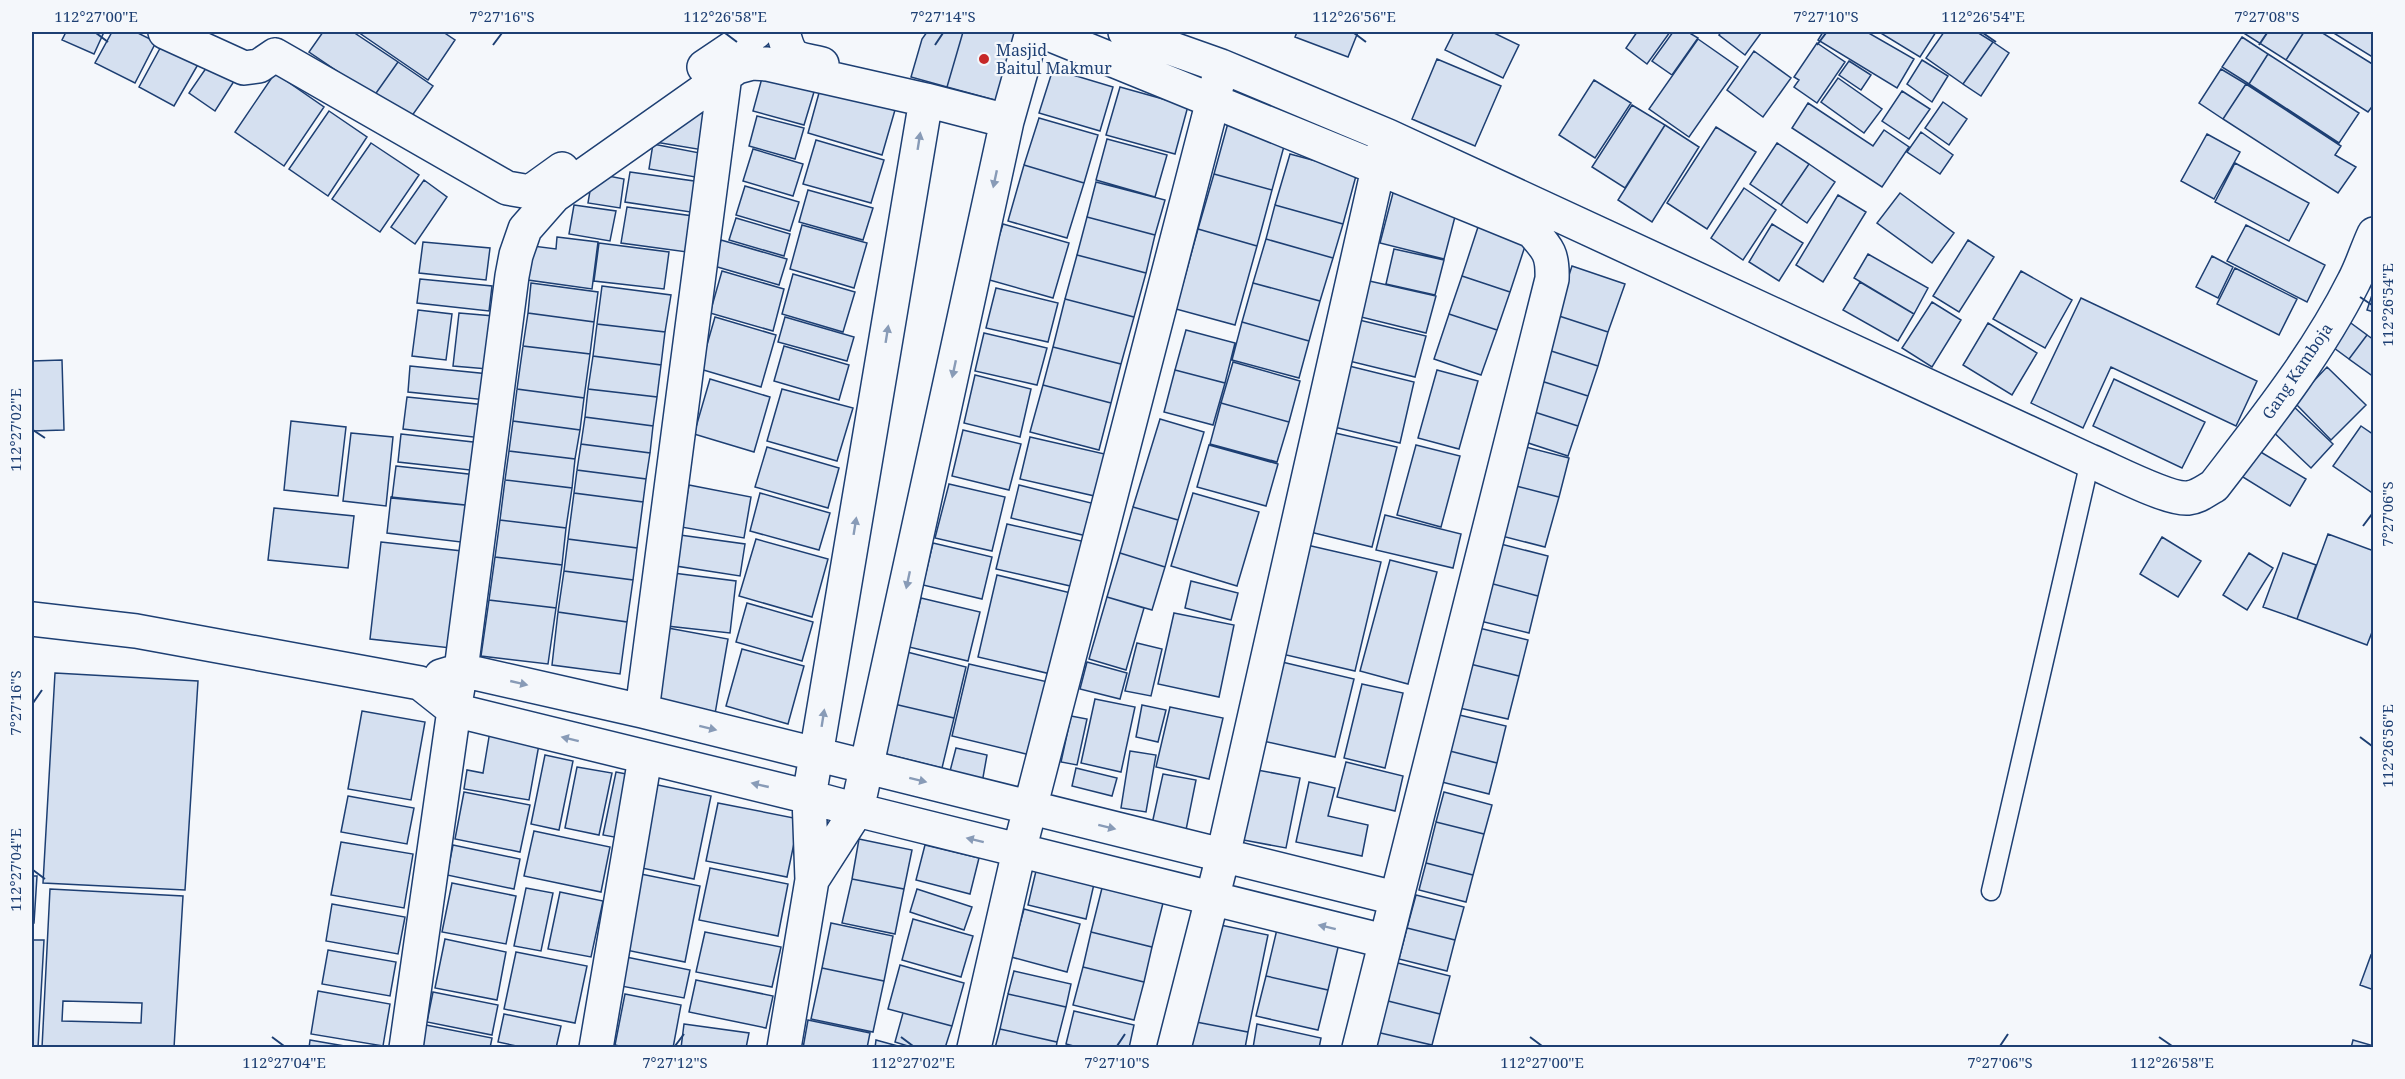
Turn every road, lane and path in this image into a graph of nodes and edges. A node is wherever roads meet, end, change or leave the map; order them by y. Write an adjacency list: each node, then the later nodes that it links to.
1 (165, 32): 7 (street)
2 (756, 32): 7 (street)
3 (783, 32): 9 (street)
4 (1035, 32): 13 (street)
5 (1044, 32): 12 (street)
6 (1125, 32): 8 (street)
7 (279, 43)
8 (1221, 66): 12 (street); 14 (street)
9 (856, 71)
10 (725, 75): 11 (street); 19 (street); 22 (street)
11 (926, 100): 13 (street); 23 (street, one-way to 11)
12 (1212, 102): 15 (street); 27 (street)
13 (1007, 121): 25 (street, one-way to 25)
14 (1389, 136): 15 (street); 17 (street)
15 (1378, 169): 30 (street); 34 (street)
16 (2373, 234): 17 (street, Gang Kamboja)
17 (2091, 461): 32 (lane)
18 (32, 619): 20 (street)
19 (462, 670): 20 (street); 21 (street); 22 (street, one-way to 22)
20 (420, 683): 21 (street)
21 (454, 710): 24 (street, one-way to 21); 36 (street)
22 (642, 711): 23 (street, one-way to 23)
23 (817, 755): 25 (street); 26 (street)
24 (645, 758): 26 (street, one-way to 24); 37 (street)
25 (868, 767): 27 (street, one-way to 27); 28 (street)
26 (809, 796): 28 (street); 31 (street)
27 (1030, 809): 29 (street); 30 (street, one-way to 30)
28 (857, 810): 29 (street, one-way to 28); 31 (street)
29 (1019, 851): 33 (street); 39 (street)
30 (1223, 856): 33 (street); 34 (street)
31 (812, 880): 38 (street)
32 (1991, 891)
33 (1212, 898): 35 (street, one-way to 33); 40 (street)
34 (1395, 898): 35 (street)
35 (1384, 941): 41 (street)
36 (406, 1047)
37 (596, 1047)
38 (784, 1047)
39 (974, 1047)
40 (1174, 1047)
41 (1359, 1047)

